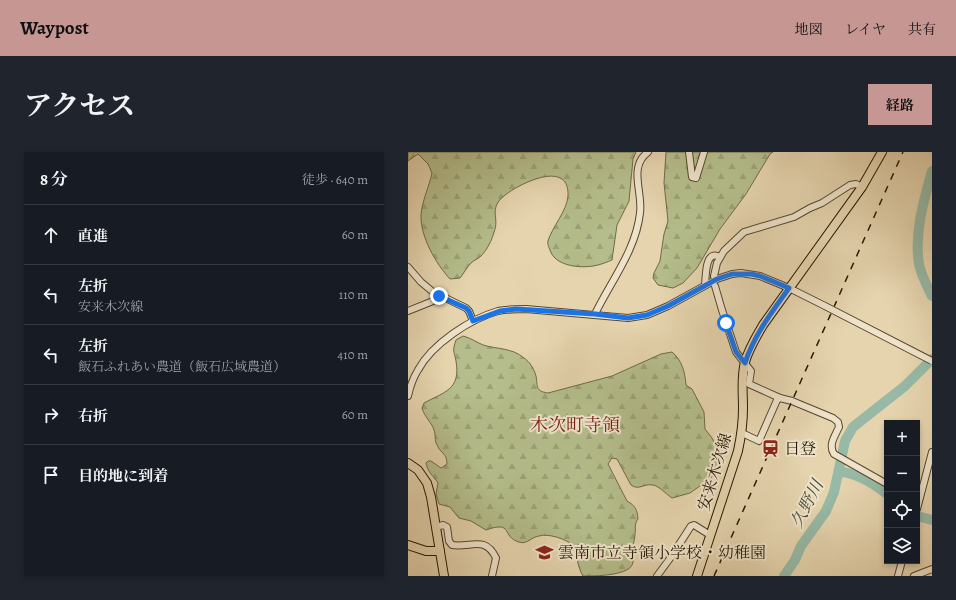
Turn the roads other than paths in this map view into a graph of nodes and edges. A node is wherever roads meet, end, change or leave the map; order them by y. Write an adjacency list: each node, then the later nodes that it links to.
1 (648, 152): 14 (street)
2 (689, 152): 3 (street)
3 (704, 152)
4 (882, 152): 5 (main road, 安来木次線)
5 (862, 187): 6 (street); 11 (main road, 安来木次線)
6 (720, 257): 8 (street); 9 (street)
7 (408, 267): 12 (street)
8 (714, 276)
9 (705, 285): 11 (street); 14 (street)
10 (715, 286): 17 (street)
11 (789, 288): 16 (street, bridge); 17 (main road, 安来木次線)
12 (439, 296): 13 (street); 15 (street)
13 (408, 311)
14 (595, 314): 15 (street)
15 (473, 321): 18 (street)
16 (932, 361)
17 (745, 363): 19 (street); 20 (main road, 安来木次線)
18 (408, 396)
19 (780, 398): 20 (street); 23 (street)
20 (742, 433): 26 (main road, 安来木次線)
21 (932, 452): 24 (street)
22 (408, 464): 25 (main road)
23 (884, 482)
24 (920, 497)
25 (436, 527): 28 (main road); 32 (street)
26 (710, 535): 33 (street); 34 (main road, 安来木次線)
27 (408, 546): 28 (main road)
28 (440, 551): 31 (main road)
29 (901, 564): 35 (street)
30 (932, 569): 36 (street)
31 (444, 576)
32 (492, 576)
33 (657, 576)
34 (697, 576)
35 (898, 576)
36 (914, 576)

